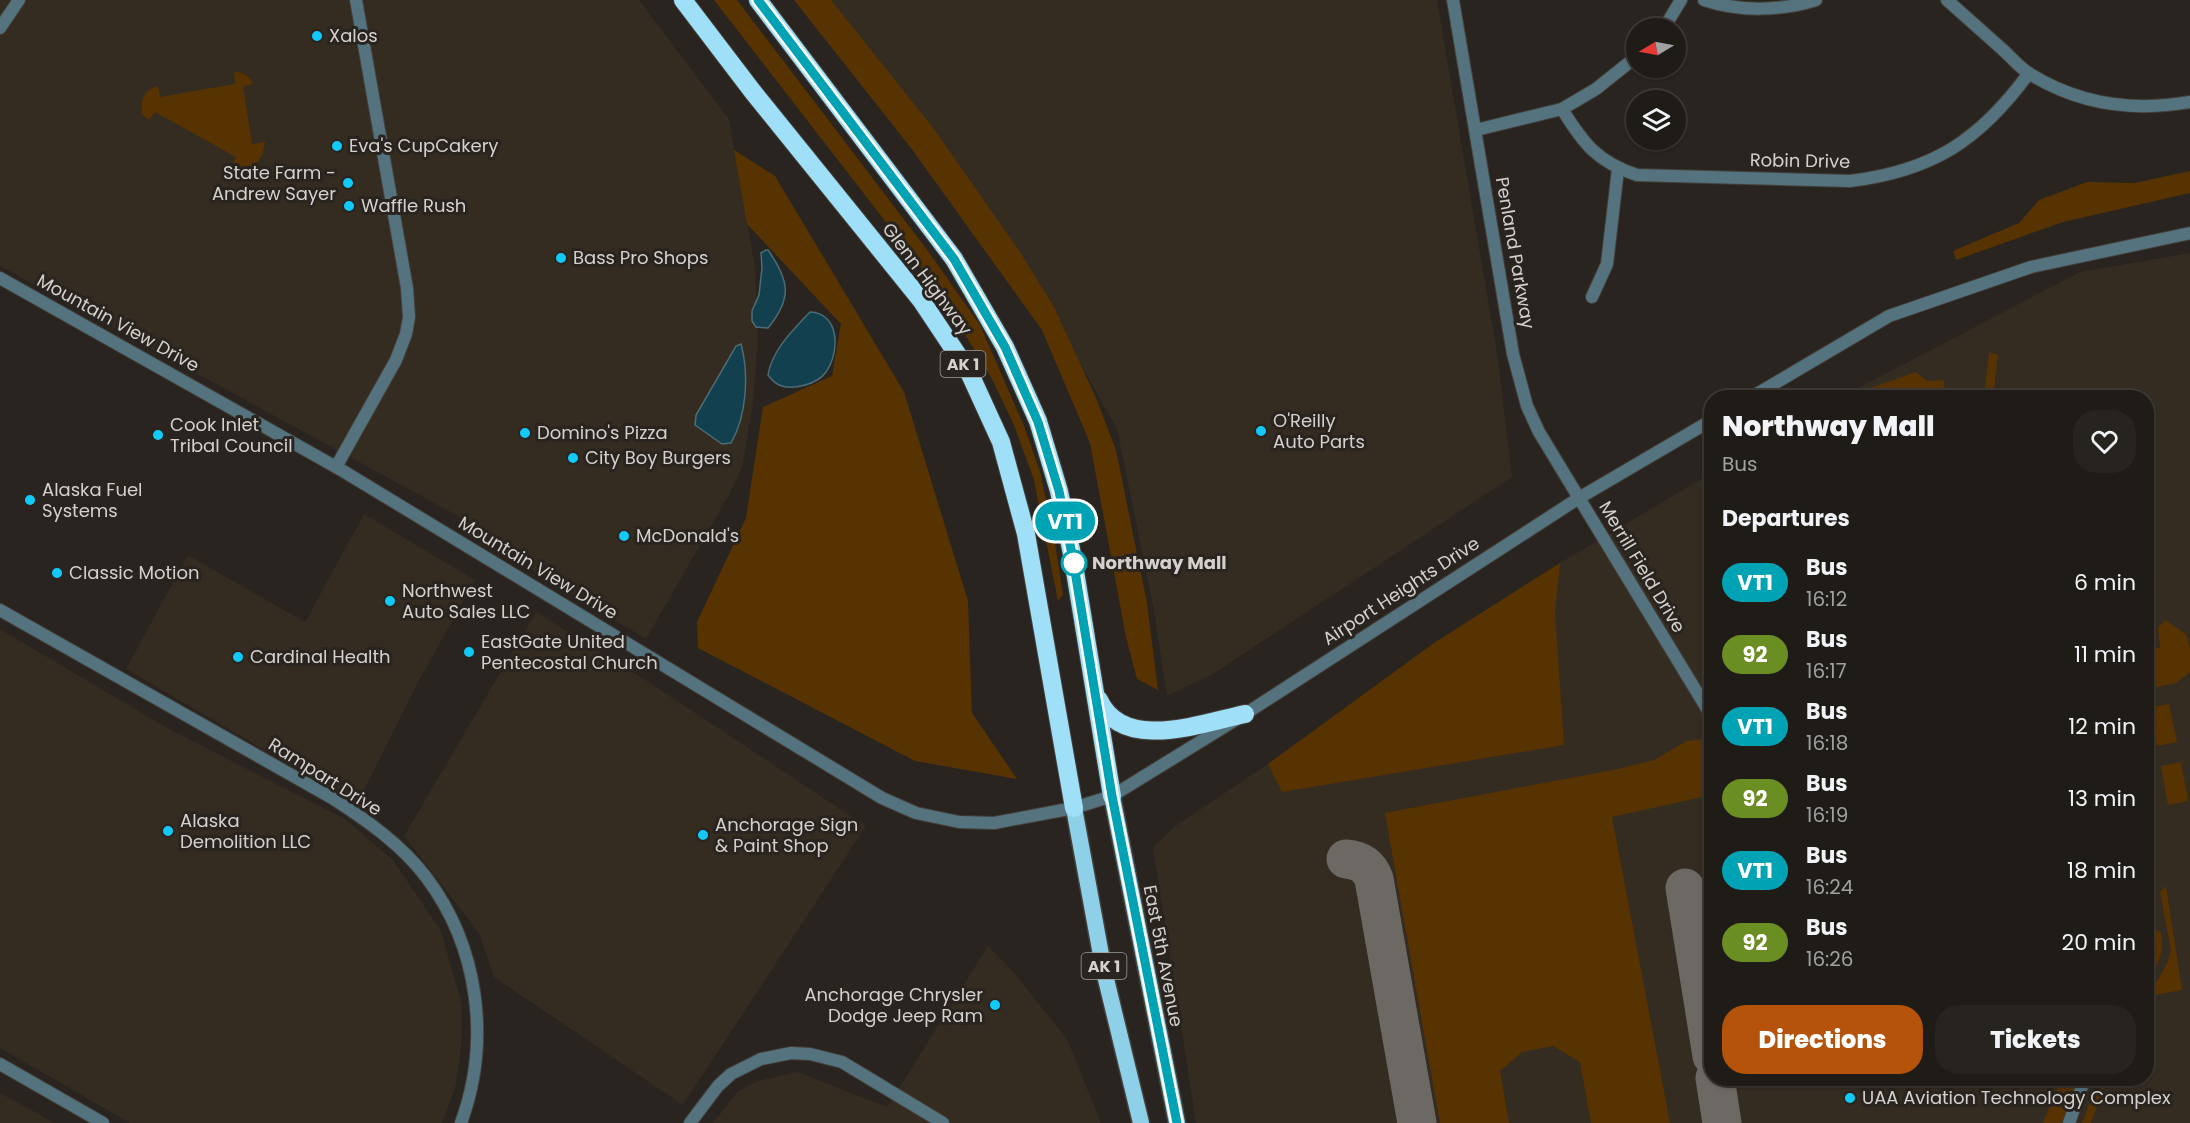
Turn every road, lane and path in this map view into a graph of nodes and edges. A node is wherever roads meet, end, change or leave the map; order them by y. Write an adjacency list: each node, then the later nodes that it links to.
1 (18, 0): 11 (street)
2 (356, 0): 23 (street)
3 (683, 0): 30 (highway, Glenn Highway / AK 1)
4 (758, 0): 26 (highway, Glenn Highway / AK 1)
5 (1454, 0): 16 (street, Penland Parkway)
6 (1681, 0): 10 (street)
7 (1704, 0): 8 (street)
8 (1816, 0)
9 (1947, 0): 13 (street)
10 (1670, 18)
11 (0, 28)
12 (1626, 65): 15 (street)
13 (2029, 73): 14 (street); 17 (street, Robin Drive)
14 (2190, 102)
15 (1562, 109): 16 (street); 17 (street, Robin Drive)
16 (1476, 130): 24 (street, Penland Parkway)
17 (1618, 169): 20 (street)
18 (2190, 233): 21 (street)
19 (0, 278): 23 (street, Mountain View Drive)
20 (1592, 297)
21 (1763, 390)
22 (1704, 425): 24 (street, Airport Heights Drive)
23 (336, 467): 30 (street, Mountain View Drive)
24 (1580, 498): 27 (street, Merrill Field Drive); 28 (street, Airport Heights Drive)
25 (0, 610): 34 (street, Rampart Drive)
26 (1095, 691): 28 (highway); 29 (highway, Glenn Highway / AK 1)
27 (1704, 704)
28 (1245, 714): 29 (street, Airport Heights Drive)
29 (1112, 796): 30 (street, Mountain View Drive); 38 (highway, East 5th Avenue / AK 1)
30 (1074, 808): 37 (highway, AK 1)
31 (0, 1064): 33 (street)
32 (2082, 1086): 39 (street)
33 (103, 1123)
34 (461, 1123)
35 (690, 1123): 36 (street)
36 (943, 1123)
37 (1141, 1123)
38 (1177, 1123)
39 (2069, 1123)

